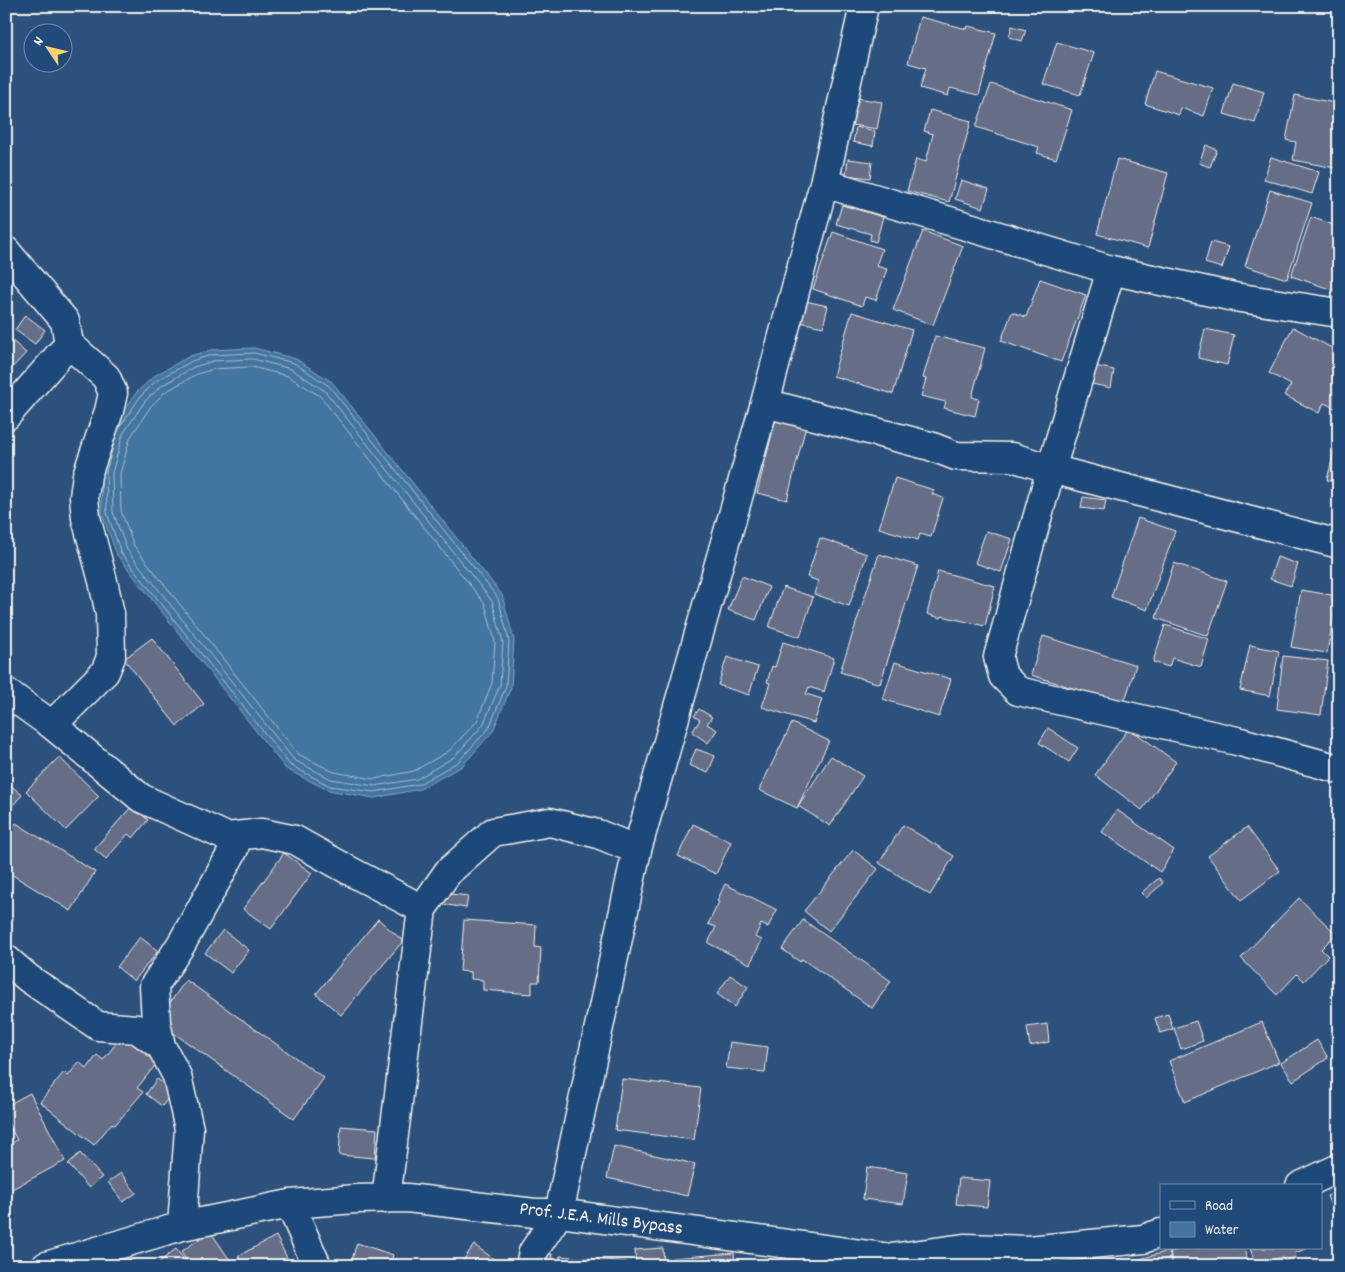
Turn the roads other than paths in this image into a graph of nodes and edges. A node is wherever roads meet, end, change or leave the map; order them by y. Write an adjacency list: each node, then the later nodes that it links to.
1 (864, 6): 2 (street)
2 (824, 183): 4 (street); 7 (street)
3 (6, 251): 6 (street)
4 (1111, 270): 5 (street); 9 (street)
5 (1339, 313)
6 (69, 344): 8 (street); 12 (street)
7 (765, 403): 9 (street); 15 (street)
8 (6, 416)
9 (1051, 469): 10 (street); 13 (street)
10 (1339, 544)
11 (6, 692): 12 (street)
12 (52, 725): 14 (street)
13 (1339, 769)
14 (227, 837): 16 (street); 18 (street)
15 (637, 850): 16 (street); 23 (street)
16 (422, 908): 21 (street)
17 (6, 959): 18 (street)
18 (161, 1046): 24 (street)
19 (1339, 1168): 20 (street)
20 (1304, 1184)
21 (386, 1199): 22 (street, Prof. J.E.A. Mills Bypass); 23 (street, Prof. J.E.A. Mills Bypass)
22 (290, 1204): 24 (street, Prof. J.E.A. Mills Bypass); 28 (street)
23 (559, 1214): 26 (street, Prof. J.E.A. Mills Bypass); 29 (street)
24 (182, 1226): 27 (street, Prof. J.E.A. Mills Bypass)
25 (1160, 1233): 26 (street, Prof. J.E.A. Mills Bypass)
26 (892, 1262)
27 (46, 1266)
28 (317, 1266)
29 (530, 1266)

